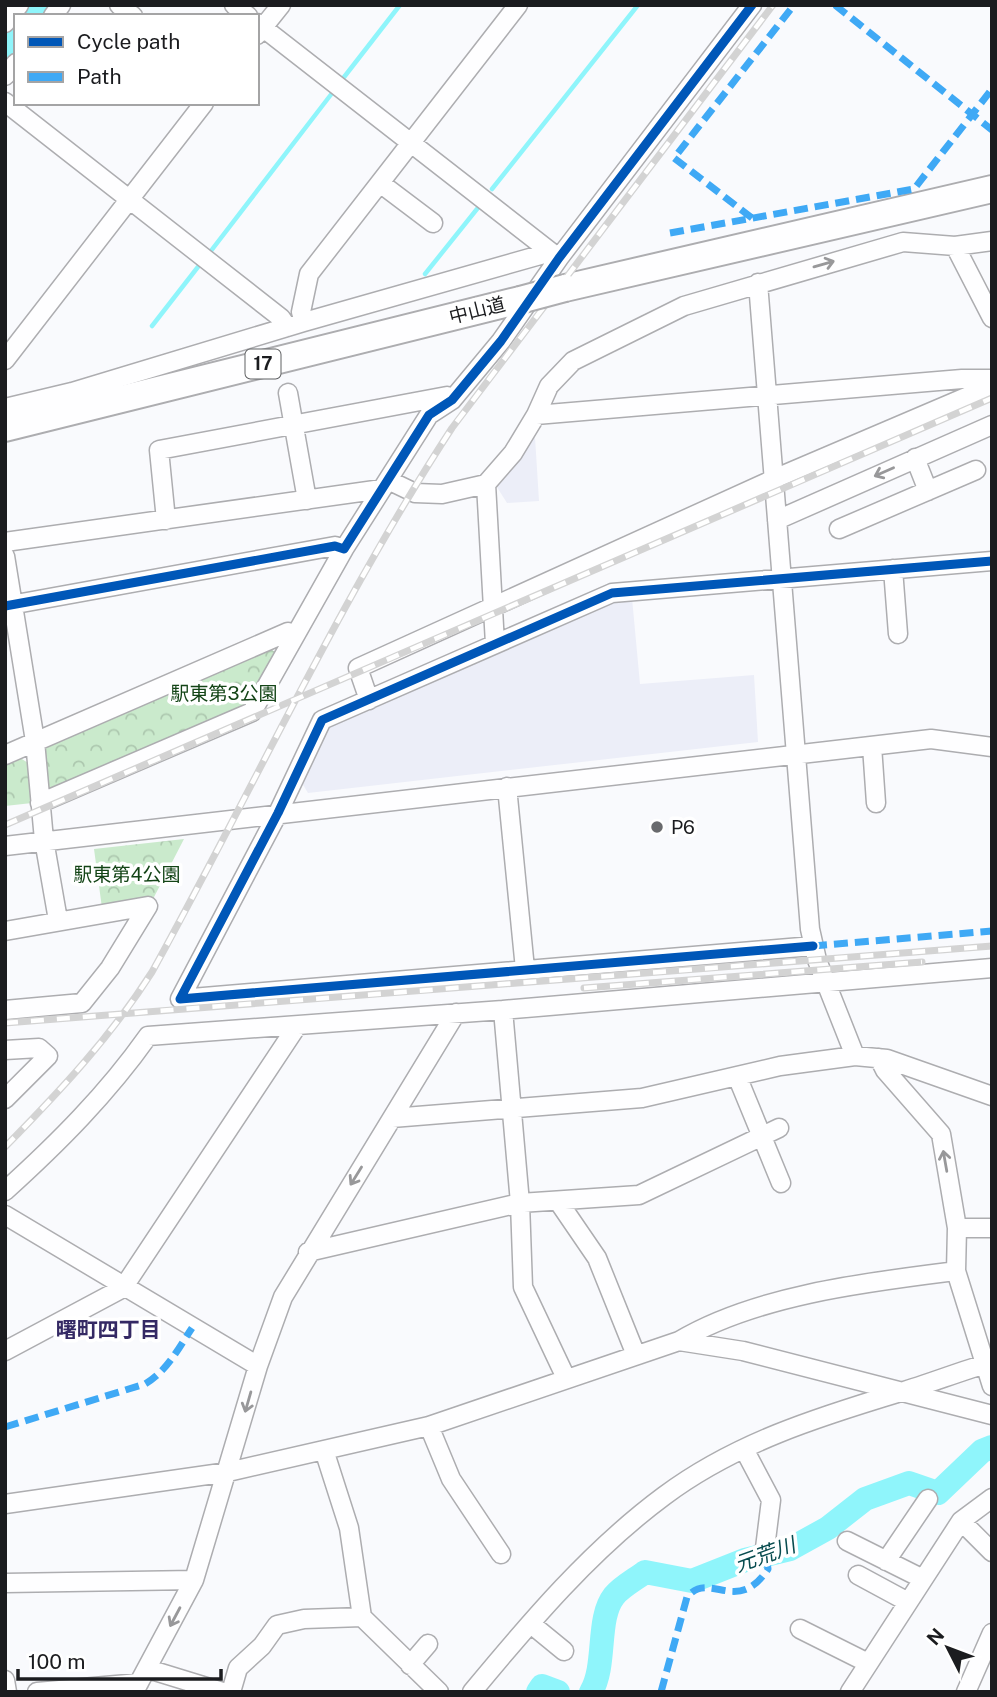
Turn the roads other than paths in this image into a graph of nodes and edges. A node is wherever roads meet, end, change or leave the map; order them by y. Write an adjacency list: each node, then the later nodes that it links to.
1 (19, 5): 5 (street)
2 (281, 5): 6 (street)
3 (518, 5): 9 (street)
4 (752, 5): 16 (street)
5 (5, 23)
6 (259, 29): 9 (street)
7 (5, 102): 12 (street)
8 (202, 105): 12 (street)
9 (412, 142): 10 (street); 16 (street)
10 (380, 183): 13 (street); 19 (street)
11 (992, 189): 30 (highway, 中山道 / 17, bridge)
12 (130, 199): 19 (street); 20 (street)
13 (433, 223)
14 (992, 241): 15 (street)
15 (955, 246): 17 (street, one-way to 15); 18 (street)
16 (555, 255): 19 (street); 25 (street)
17 (758, 283): 24 (street); 27 (street)
18 (992, 318)
19 (296, 325): 26 (street)
20 (5, 360)
21 (992, 379): 24 (street)
22 (992, 386): 33 (street)
23 (288, 393): 29 (street)
24 (767, 396): 27 (street); 33 (street)
25 (452, 400): 29 (street); 34 (street)
26 (5, 408)
27 (537, 415): 35 (street)
28 (992, 425): 31 (street)
29 (293, 426): 37 (street); 38 (street)
30 (5, 428)
31 (915, 458): 36 (street); 39 (street, one-way to 39)
32 (976, 470): 36 (street)
33 (774, 479): 39 (street); 48 (street)
34 (385, 484): 35 (street); 37 (street); 42 (street)
35 (486, 484): 48 (street)
36 (928, 491): 40 (street)
37 (307, 500): 38 (street)
38 (166, 520): 41 (street)
39 (777, 520): 46 (street)
40 (839, 529)
41 (5, 542)
42 (344, 549): 47 (street); 50 (street)
43 (5, 556): 47 (street)
44 (992, 561): 45 (street)
45 (892, 569): 46 (street); 49 (street)
46 (782, 579): 51 (street); 57 (street)
47 (9, 605): 53 (street)
48 (493, 606): 51 (street); 52 (street)
49 (898, 634)
50 (294, 635): 53 (street); 59 (street)
51 (495, 644): 52 (street)
52 (369, 700): 61 (street)
53 (35, 741): 56 (street); 59 (street)
54 (872, 746): 55 (street); 57 (street); 60 (street)
55 (992, 747)
56 (5, 755)
57 (796, 755): 58 (street); 66 (street)
58 (507, 787): 61 (street); 68 (street)
59 (40, 803): 62 (street)
60 (876, 803)
61 (278, 813): 62 (street); 68 (street)
62 (44, 840): 63 (street); 64 (street)
63 (5, 846)
64 (58, 920): 65 (street); 70 (street)
65 (5, 931)
66 (813, 946): 68 (street); 69 (street)
67 (992, 968): 69 (street)
68 (525, 969)
69 (825, 981): 71 (street); 75 (street)
70 (5, 1010)
71 (503, 1010): 72 (street); 80 (street)
72 (456, 1013): 73 (street); 81 (street)
73 (297, 1026): 85 (street); 93 (street)
74 (5, 1050): 79 (street)
75 (855, 1056): 76 (street); 77 (street)
76 (879, 1058): 78 (street); 89 (street, one-way to 76)
77 (737, 1076): 80 (street); 83 (street)
78 (992, 1096)
79 (5, 1099)
80 (511, 1108): 81 (street); 87 (street)
81 (392, 1118): 91 (street, one-way to 91)
82 (779, 1128): 83 (street)
83 (762, 1136): 84 (street); 86 (street)
84 (781, 1183)
85 (5, 1191)
86 (558, 1201): 87 (street); 96 (street)
87 (520, 1203): 91 (street); 99 (street)
88 (5, 1215): 93 (street)
89 (957, 1228): 90 (street); 92 (street)
90 (992, 1228)
91 (308, 1252): 98 (street)
92 (956, 1271): 94 (street); 97 (street)
93 (123, 1288): 95 (street); 98 (street)
94 (679, 1341): 96 (street); 101 (street)
95 (5, 1351)
96 (636, 1355): 99 (street)
97 (988, 1363): 100 (street); 101 (street)
98 (258, 1366): 106 (street, one-way to 106)
99 (566, 1378): 103 (street)
100 (992, 1386)
101 (902, 1391): 102 (street); 104 (street)
102 (992, 1415)
103 (429, 1426): 105 (street); 114 (street)
104 (744, 1449): 112 (street); 122 (street)
105 (324, 1450): 106 (street); 121 (street)
106 (228, 1472): 109 (street); 117 (street)
107 (992, 1498): 110 (street)
108 (928, 1499): 115 (street)
109 (5, 1504)
110 (961, 1521): 113 (street); 118 (street)
111 (847, 1541): 115 (street)
112 (765, 1548)
113 (992, 1552)
114 (501, 1554)
115 (886, 1561): 118 (street)
116 (858, 1575): 120 (street)
117 (194, 1580): 119 (street); 130 (street, one-way to 130)
118 (923, 1580): 120 (street)
119 (5, 1583)
120 (908, 1602): 127 (street)
121 (362, 1617): 128 (street); 135 (street)
122 (531, 1624): 126 (street); 137 (street)
123 (800, 1629): 127 (street)
124 (992, 1633): 131 (street)
125 (428, 1644): 128 (street)
126 (564, 1651)
127 (868, 1663): 138 (street)
128 (410, 1665): 136 (street)
129 (5, 1680): 132 (street)
130 (140, 1681): 133 (street); 134 (street)
131 (975, 1688)
132 (6, 1692)
133 (37, 1692)
134 (223, 1692)
135 (231, 1692)
136 (439, 1692)
137 (472, 1692)
138 (850, 1692)

